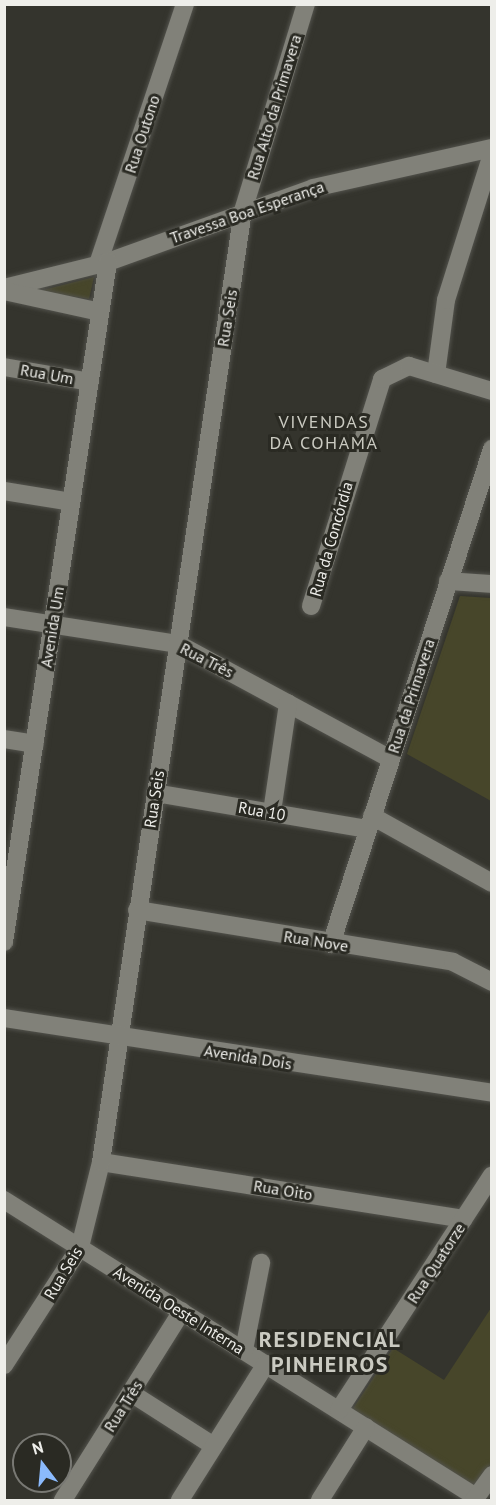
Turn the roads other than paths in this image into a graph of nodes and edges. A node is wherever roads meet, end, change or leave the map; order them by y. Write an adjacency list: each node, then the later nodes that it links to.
1 (185, 4): 6 (street, Rua Outono)
2 (306, 4): 5 (street, Rua Alto da Primavera)
3 (492, 148): 5 (street, Travessa Boa Esperança)
4 (492, 153): 10 (street)
5 (243, 211): 6 (street, Travessa Boa Esperança); 21 (street, Rua Seis)
6 (103, 263): 7 (street, Travessa Boa Esperança); 8 (street, Avenida Um)
7 (4, 289): 8 (street)
8 (100, 312): 11 (street, Avenida Um)
9 (4, 367): 11 (street, Rua Um)
10 (436, 374): 12 (street, Rua da Concórdia); 18 (street, Rua da Concórdia)
11 (90, 382): 15 (street, Avenida Um)
12 (492, 392)
13 (492, 449): 16 (street, Rua da Primavera)
14 (4, 491): 15 (street)
15 (71, 502): 20 (street, Avenida Um)
16 (448, 581): 17 (street); 25 (street, Rua da Primavera)
17 (492, 584)
18 (311, 606)
19 (4, 617): 20 (street, Rua Três)
20 (53, 624): 21 (street, Rua Três); 24 (street, Avenida Um)
21 (178, 644): 22 (street, Rua Três); 26 (street, Rua Seis)
22 (288, 703): 25 (street, Rua Três); 27 (street)
23 (4, 739): 24 (street)
24 (35, 744): 29 (street, Avenida Um)
25 (391, 759): 28 (street, Rua da Primavera)
26 (155, 793): 27 (street, Rua 10); 31 (street, Rua Seis)
27 (272, 812): 28 (street, Rua 10)
28 (370, 823): 30 (street, Rua 10); 33 (street, Rua da Primavera)
29 (10, 862): 32 (street, Avenida Um)
30 (492, 883)
31 (137, 910): 33 (street, Rua Nove); 36 (street, Rua Seis)
32 (4, 942)
33 (331, 944): 34 (street, Rua Nove)
34 (492, 982)
35 (4, 1018): 36 (street, Avenida Dois)
36 (118, 1037): 37 (street, Avenida Dois); 38 (street, Rua Seis)
37 (492, 1093)
38 (101, 1162): 41 (street, Rua Oito); 42 (street, Rua Seis)
39 (492, 1175): 41 (street, Rua Quatorze)
40 (4, 1200): 42 (street, Avenida Oeste Interna)
41 (464, 1219): 49 (street, Rua Quatorze)
42 (80, 1247): 44 (street, Avenida Oeste Interna); 47 (street, Rua Seis)
43 (261, 1263): 45 (street)
44 (182, 1311): 45 (street, Avenida Oeste Interna); 48 (street, Rua Três)
45 (244, 1350): 46 (street, Avenida Oeste Interna)
46 (266, 1364): 49 (street, Avenida Oeste Interna); 51 (street)
47 (4, 1365)
48 (131, 1393): 51 (street); 54 (street, Rua Três)
49 (339, 1410): 50 (street, Avenida Oeste Interna)
50 (366, 1427): 53 (street, Avenida Oeste Interna); 56 (street)
51 (214, 1446): 55 (street)
52 (492, 1475): 53 (street)
53 (475, 1499)
54 (66, 1500)
55 (180, 1500)
56 (320, 1500)

